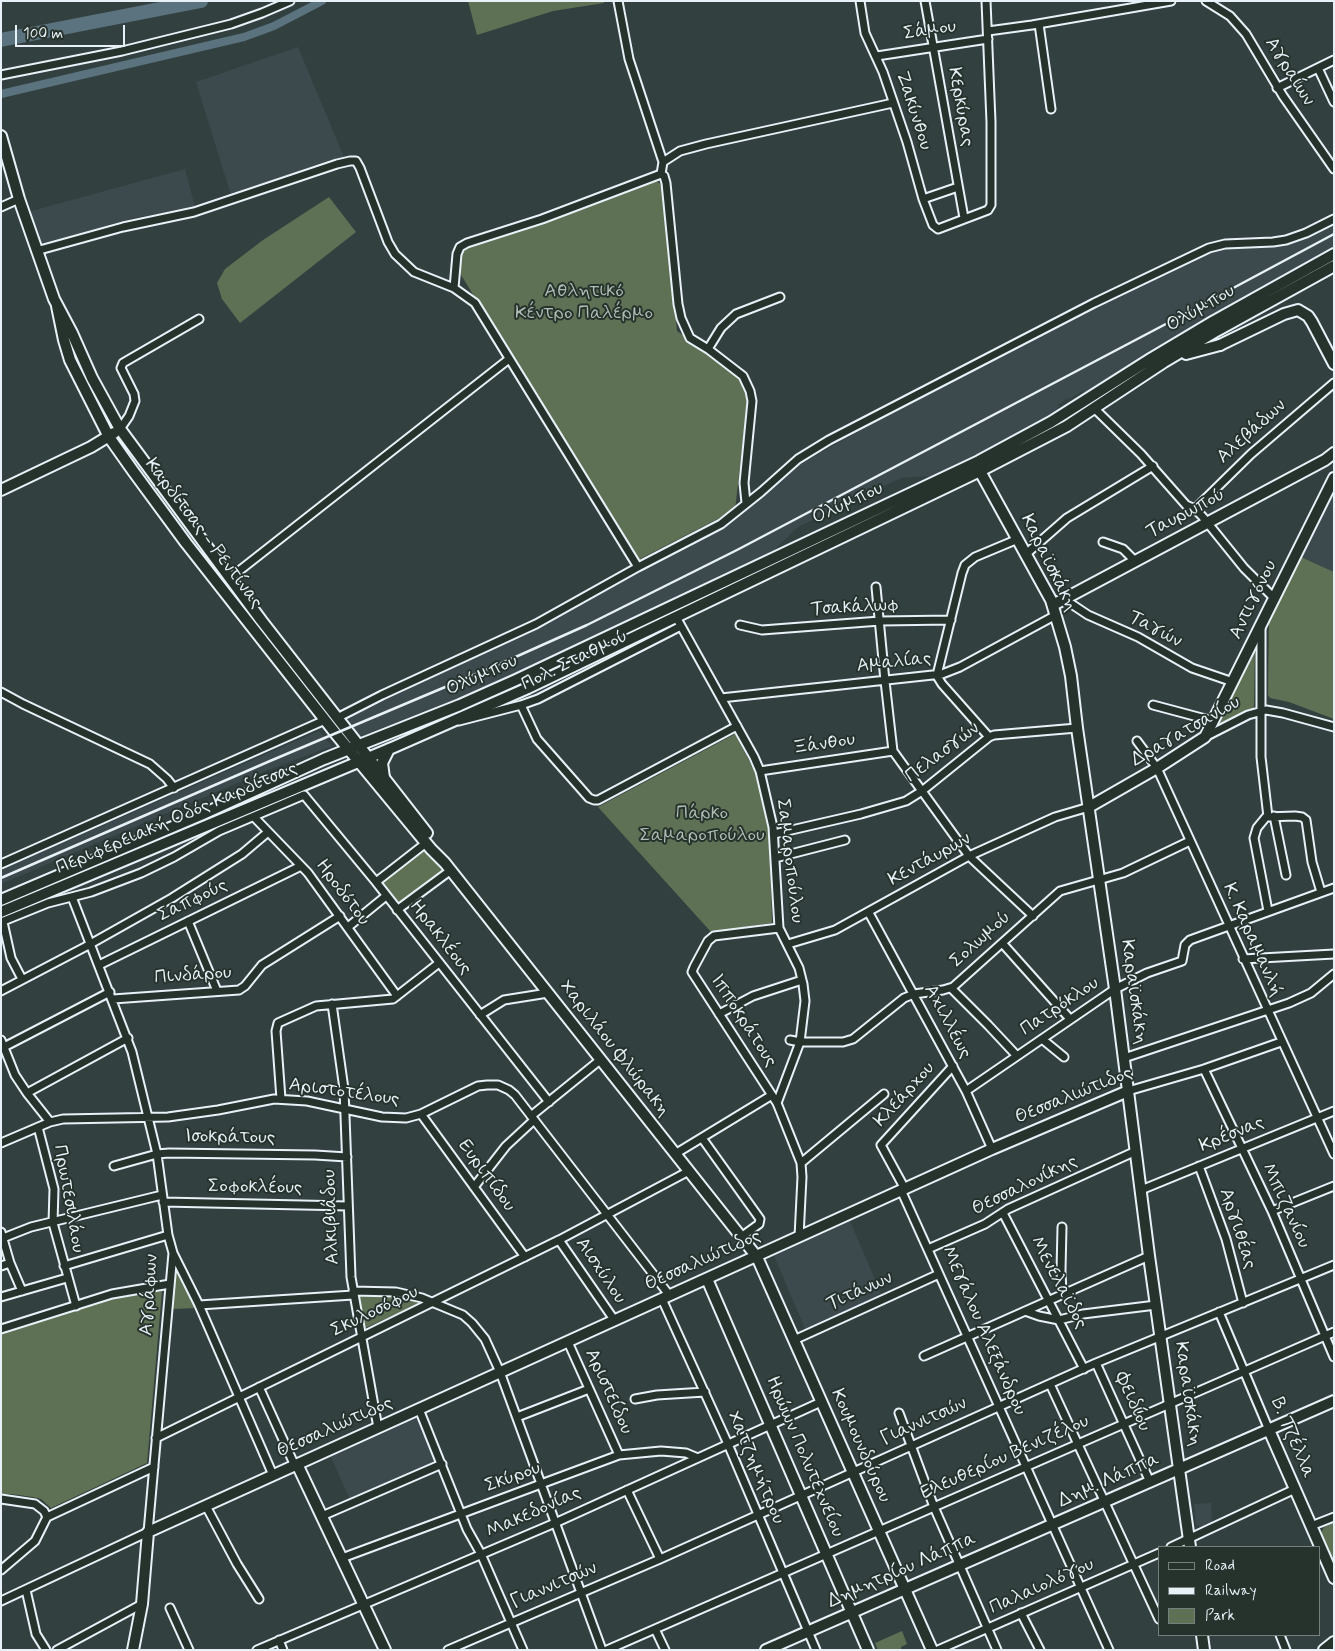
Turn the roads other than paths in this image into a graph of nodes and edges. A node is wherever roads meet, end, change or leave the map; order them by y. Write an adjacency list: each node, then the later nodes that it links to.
1 (290, 1): 15 (street)
2 (618, 1): 21 (street)
3 (860, 1): 12 (street, Ζακύνθου)
4 (925, 1): 11 (street, Κερκύρας)
5 (986, 1): 9 (street)
6 (1171, 1): 8 (street)
7 (1206, 1): 16 (street, Αγραίων)
8 (1039, 24): 9 (street); 19 (street)
9 (988, 31): 10 (street)
10 (988, 39): 11 (street, Σάμου); 28 (street)
11 (932, 46): 12 (street, Σάμου); 24 (street, Κερκύρας)
12 (877, 56): 18 (street, Ζακύνθου)
13 (1334, 60): 14 (street)
14 (1318, 68): 16 (street); 17 (street)
15 (1, 75)
16 (1277, 88): 22 (street, Αγραίων)
17 (1334, 102)
18 (893, 103): 21 (street); 25 (street, Ζακύνθου)
19 (1051, 109)
20 (1, 136): 26 (main road, Καρδίτσας - Ρεντίνας)
21 (662, 162): 23 (street)
22 (1334, 169)
23 (661, 174): 33 (street); 37 (street)
24 (958, 187): 25 (street); 28 (street, Κερκύρας)
25 (923, 199): 28 (street, Ζακύνθου)
26 (19, 200): 27 (street); 30 (main road, Καρδίτσας - Ρεντίνας)
27 (1, 207)
28 (964, 218)
29 (1334, 219): 50 (street)
30 (36, 251): 33 (street); 35 (main road, Καρδίτσας - Ρεντίνας)
31 (1334, 254): 47 (main road, Ολύμπου)
32 (1334, 266): 39 (main road, Ολύμπου)
33 (454, 288): 38 (street)
34 (780, 298): 37 (street)
35 (57, 306): 43 (main road, Καρδίτσας - Ρεντίνας); 44 (main road, Καρδίτσας - Ρεντίνας)
36 (199, 320): 43 (street)
37 (708, 349): 50 (street)
38 (509, 359): 57 (street); 58 (street)
39 (1164, 362): 40 (main road); 42 (main road, Ολύμπου)
40 (1334, 364)
41 (1334, 382): 51 (street, Αλεβάδων)
42 (1094, 408): 46 (street); 47 (main road, Ολύμπου)
43 (120, 429): 44 (main road); 58 (main road, Καρδίτσας - Ρεντίνας)
44 (109, 437): 49 (main road); 70 (main road, Καρδίτσας - Ρεντίνας)
45 (1334, 453): 52 (main road, Ταυρωπού)
46 (1153, 466): 51 (street); 55 (street)
47 (978, 467): 53 (main road, Καραϊσκάκη); 63 (main road, Ολύμπου); 89 (main road, Ολύμπου)
48 (1334, 478): 60 (main road, Αντιγόνου)
49 (1, 490)
50 (746, 503): 57 (street)
51 (1195, 509): 52 (street)
52 (1208, 522): 56 (main road, Ταυρωπού); 60 (street)
53 (1018, 539): 55 (main road, Καραϊσκάκη); 65 (street)
54 (1104, 542): 56 (street)
55 (1026, 554): 62 (main road, Καραϊσκάκη)
56 (1135, 561): 61 (main road, Ταυρωπού)
57 (638, 567): 79 (street)
58 (230, 578): 64 (main road, Καρδίτσας - Ρεντίνας)
59 (876, 587): 66 (street)
60 (1275, 598): 69 (main road, Αντιγόνου)
61 (1064, 599): 62 (main road, Ταυρωπού); 73 (street, Ταγών)
62 (1055, 610): 71 (street, Αμαλίας); 85 (main road, Καραϊσκάκη)
63 (676, 617): 68 (street, Σαμαροπούλου); 82 (main road, Ολύμπου)
64 (262, 620): 70 (main road); 79 (main road, Καρδίτσας - Ρεντίνας)
65 (951, 620): 66 (street, Τσακάλωφ); 71 (street)
66 (880, 621): 67 (street, Τσακάλωφ); 72 (street)
67 (740, 625)
68 (681, 626): 75 (street, Σαμαροπούλου); 76 (street, Πολ. Σταθμού)
69 (1261, 627): 73 (main road, Αντιγόνου); 78 (street)
70 (252, 628): 80 (main road, Καρδίτσας - Ρεντίνας)
71 (937, 675): 72 (street, Αμαλίας); 86 (street)
72 (885, 681): 75 (street, Αμαλίας); 91 (street)
73 (1233, 682): 81 (main road, Αντιγόνου)
74 (1, 692): 96 (street)
75 (721, 698): 83 (street, Σαμαροπούλου)
76 (521, 705): 82 (street); 83 (street, Πολ. Σταθμού)
77 (1153, 705): 81 (street)
78 (1260, 711): 84 (street, Δραγατσανίου); 87 (street, Δραγατσανίου); 100 (street)
79 (337, 718): 89 (main road, Καρδίτσας - Ρεντίνας)
80 (325, 720): 89 (main road, Καρδίτσας - Ρεντίνας); 96 (street)
81 (1214, 721): 87 (main road, Αντιγόνου)
82 (444, 724): 90 (main road, Ολύμπου)
83 (737, 726): 94 (street, Σαμαροπούλου)
84 (1334, 727)
85 (1077, 728): 86 (street, Πελασγών); 98 (main road, Καραϊσκάκη)
86 (989, 737): 97 (street, Πελασγών)
87 (1205, 738): 93 (main road, Δραγατσανίου)
88 (1137, 741): 93 (street, Κ. Καραμανλή)
89 (353, 747): 92 (main road, Καρδίτσας - Ρεντίνας); 118 (main road, Περιφερειακή Οδός Καρδίτσας)
90 (389, 749): 92 (main road, Ολύμπου); 95 (main road)
91 (893, 751): 94 (street, Ξάνθου); 97 (street)
92 (363, 759): 95 (main road, Χαριλάου Φλώρακη); 105 (main road, Χαριλάου Φλώρακη); 124 (main road, Περιφερειακή Οδός Καρδίτσας)
93 (1157, 768): 98 (main road, Δραγατσανίου); 104 (street, Κ. Καραμανλή)
94 (760, 771): 102 (street, Σαμαροπούλου)
95 (384, 778): 110 (main road, Χαριλάου Φλώρακη)
96 (174, 788): 108 (street)
97 (922, 791): 102 (street, Πελασγών); 106 (street)
98 (1089, 807): 106 (street, Κεντάυρων); 112 (main road, Καραϊσκάκη)
99 (254, 817): 101 (street, Ηροδότου); 113 (street, Ηρακλέους); 117 (street)
100 (1271, 817): 111 (street); 115 (street); 120 (street)
101 (268, 832): 109 (street, Ηροδότου); 129 (street)
102 (774, 834): 107 (street, Σαμαροπούλου)
103 (845, 840): 107 (street)
104 (1190, 841): 112 (street, Σολωμού); 126 (street, Κ. Καραμανλή)
105 (426, 843): 110 (main road, Χαριλάου Φλώρακη); 113 (street)
106 (969, 856): 121 (street, Κεντάυρων); 123 (street)
107 (775, 858): 128 (street, Σαμαροπούλου)
108 (1, 864)
109 (301, 866): 122 (street, Ηροδότου); 125 (street, Σαπφούς)
110 (448, 867): 119 (street); 143 (main road, Χαριλάου Φλώρακη)
111 (1286, 875)
112 (1099, 880): 123 (street, Σολωμού); 140 (main road, Καραϊσκάκη)
113 (376, 882): 116 (street, Ηρακλέους)
114 (1334, 888): 115 (street, Πατρόκλου)
115 (1321, 892): 120 (street, Πατρόκλου)
116 (386, 896): 119 (street, Ηρακλέους); 127 (street)
117 (72, 897): 124 (street); 129 (street, Αγράφων)
118 (1, 900)
119 (397, 910): 134 (street, Ηρακλέους)
120 (1268, 911): 126 (street, Πατρόκλου)
121 (869, 913): 130 (street, Κεντάυρων); 144 (street, Αχιλλέως)
122 (340, 916): 127 (street, Ηροδότου); 142 (street, Πινδάρου)
123 (1033, 916): 131 (street, Σολωμού)
124 (2, 918): 137 (street)
125 (188, 921): 135 (street, Σαπφούς); 142 (street)
126 (1228, 926): 133 (street, Κ. Καραμανλή); 140 (street, Πατρόκλου)
127 (348, 927): 146 (street, Ηροδότου)
128 (779, 928): 130 (street, Σαμαροπούλου); 149 (street, Ιπποκράτους)
129 (91, 944): 135 (street, Αγράφων); 137 (street)
130 (788, 944): 138 (street, Σαμαροπούλου)
131 (1002, 944): 139 (street, Σολωμού); 151 (street)
132 (1334, 954): 133 (street)
133 (1243, 959): 148 (street, Κ. Καραμανλή)
134 (440, 964): 146 (street); 150 (street, Ηρακλέους)
135 (99, 965): 145 (street, Αγράφων)
136 (1334, 974): 148 (street)
137 (22, 980): 141 (street)
138 (802, 980): 149 (street); 155 (street, Σαμαροπούλου)
139 (951, 988): 144 (street, Σολωμού); 158 (street)
140 (1115, 989): 151 (street, Πατρόκλου); 160 (main road, Καραϊσκάκη)
141 (1, 991)
142 (217, 991): 145 (street, Πινδάρου)
143 (548, 993): 150 (street); 161 (main road, Χαριλάου Φλώρακη)
144 (914, 994): 155 (street, Σολωμού); 162 (street, Αχιλλέως)
145 (112, 995): 152 (street, Αγράφων); 157 (street)
146 (397, 996): 147 (street)
147 (332, 1004): 169 (street); 172 (street, Αλκιβιάδου)
148 (1267, 1011): 156 (street, Κ. Καραμανλή); 160 (street)
149 (719, 1014): 168 (street, Ιπποκράτους)
150 (480, 1015): 170 (street, Ηρακλέους)
151 (1070, 1019): 153 (street, Πατρόκλου)
152 (128, 1038): 166 (street); 175 (street, Αγράφων)
153 (1042, 1039): 158 (street, Πατρόκλου); 159 (street)
154 (790, 1040): 155 (street, Σολωμού)
155 (800, 1042): 171 (street, Σαμαροπούλου)
156 (1281, 1042): 163 (street, Θεσσαλιώτιδος); 177 (street, Κ. Καραμανλή)
157 (3, 1044): 166 (street, Πρωτεσιλάου)
158 (1017, 1056): 165 (street, Πατρόκλου)
159 (1064, 1057)
160 (1124, 1058): 164 (main road, Καραϊσκάκη)
161 (600, 1060): 170 (street); 187 (main road, Χαριλάου Φλώρακη)
162 (953, 1066): 165 (street, Αχιλλέως); 182 (street, Κλεάρχου)
163 (1204, 1069): 164 (street, Θεσσαλιώτιδος); 184 (street, Μπιζανίου)
164 (1128, 1091): 183 (main road, Θεσσαλιώτιδος); 185 (main road, Καραϊσκάκη)
165 (966, 1092): 183 (street, Αχιλλέως)
166 (27, 1093): 178 (street, Πρωτεσιλάου)
167 (884, 1094): 190 (street)
168 (772, 1095): 171 (street, Ιπποκράτους); 180 (street)
169 (281, 1099): 172 (street, Αριστοτέλους); 175 (street, Αριστοτέλους)
170 (549, 1102): 176 (street)
171 (777, 1103): 190 (street)
172 (345, 1108): 174 (street, Αριστοτέλους); 189 (street, Αλκιβιάδου)
173 (1334, 1111): 177 (street, Κρέσνας)
174 (421, 1114): 176 (street, Αριστοτέλους); 195 (street, Ευριπίδου)
175 (148, 1118): 178 (street, Αριστοτέλους); 186 (street, Αγράφων)
176 (533, 1118): 195 (street); 202 (street, Αριστοτέλους)
177 (1316, 1118): 184 (street, Κρέσνας); 188 (street, Κ. Καραμανλή)
178 (50, 1122): 179 (street, Αριστοτέλους)
179 (38, 1127): 181 (street, Αριστοτέλους); 203 (street, Πρωτεσιλάου)
180 (702, 1138): 187 (street); 207 (street)
181 (1, 1143)
182 (881, 1145): 196 (street, Μεγάλου Αλεξάνδρου)
183 (992, 1149): 196 (main road, Θεσσαλιώτιδος)
184 (1242, 1149): 192 (street, Κρέσνας); 200 (street, Μπιζανίου)
185 (1136, 1151): 197 (main road, Καραϊσκάκη); 201 (street, Θεσσαλονίκης)
186 (157, 1154): 189 (street, Ισοκράτους); 191 (street, Ισοκράτους); 198 (street, Αγράφων)
187 (675, 1154): 193 (main road, Χαριλάου Φλώρακη)
188 (1334, 1154)
189 (346, 1158): 199 (street, Αλκιβιάδου)
190 (801, 1163): 208 (street)
191 (114, 1166)
192 (1199, 1166): 197 (street, Κρέσνας); 231 (street, Αργιθέας)
193 (689, 1171): 202 (street, Σκυλοσόφου); 207 (main road, Χαριλάου Φλώρακη)
194 (1334, 1186): 200 (street)
195 (474, 1187): 213 (street, Ευριπίδου)
196 (903, 1189): 208 (main road, Θεσσαλιώτιδος); 210 (street, Μεγάλου Αλεξάνδρου)
197 (1141, 1190): 212 (main road, Καραϊσκάκη)
198 (162, 1199): 199 (street, Σοφοκλέους); 203 (street, Σοφοκλέους); 206 (street, Αγράφων)
199 (348, 1206): 225 (street, Αλκιβιάδου)
200 (1272, 1211): 222 (street, Μπιζανίου)
201 (1003, 1212): 210 (street, Θεσσαλονίκης); 229 (street, Μενελαϊδος)
202 (607, 1215): 209 (street, Σκυλοσόφου); 228 (street, Αριστοτέλους)
203 (53, 1223): 205 (street, Σοφοκλέους); 218 (street, Πρωτεσιλάου)
204 (1062, 1227): 226 (street)
205 (2, 1235): 215 (street)
206 (168, 1235): 211 (street, Αγράφων); 218 (street)
207 (741, 1237): 214 (main road, Χαριλάου Φλώρακη)
208 (799, 1237): 214 (main road, Θεσσαλιώτιδος)
209 (559, 1240): 213 (street, Σκυλοσόφου); 238 (street, Αισχύλου)
210 (928, 1249): 219 (street, Μεγάλου Αλεξάνδρου)
211 (173, 1253): 223 (street, Αγράφων); 232 (street)
212 (1149, 1256): 226 (street); 233 (main road, Καραϊσκάκη)
213 (525, 1257): 230 (street, Σκυλοσόφου)
214 (757, 1257): 221 (main road, Θεσσαλιώτιδος); 245 (main road, Κουμουνδούρου)
215 (10, 1263): 217 (street); 224 (street)
216 (1334, 1265): 222 (street, Γιαννιτσών)
217 (1, 1266)
218 (64, 1266): 220 (street, Πρωτεσιλάου)
219 (940, 1274): 244 (street, Μεγάλου Αλεξάνδρου); 245 (street, Τιτάνων)
220 (67, 1278): 224 (street); 234 (street, Πρωτεσιλάου)
221 (707, 1279): 228 (main road, Θεσσαλιώτιδος); 267 (main road, Ηρώων Πολυτεχνείου)
222 (1300, 1279): 231 (street, Γιαννιτσών); 242 (street, Μπιζανίου)
223 (170, 1284): 234 (street); 270 (street, Αγράφων)
224 (22, 1291): 227 (street)
225 (353, 1293): 230 (street); 232 (street); 243 (street, Αλκιβιάδου)
226 (1062, 1294): 229 (street)
227 (1, 1297)
228 (666, 1298): 238 (main road, Θεσσαλιώτιδος); 256 (street, Χατζημήτρου)
229 (1048, 1300): 235 (street); 237 (street, Μενελαϊδος)
230 (432, 1302): 243 (street, Σκυλοσόφου); 252 (street)
231 (1243, 1303): 236 (street, Γιαννιτσών)
232 (200, 1305): 257 (street)
233 (1156, 1305): 237 (street); 241 (main road, Καραϊσκάκη)
234 (76, 1306): 239 (street)
235 (1023, 1311): 237 (street); 244 (street)
236 (1219, 1312): 241 (street, Γιαννιτσών); 251 (street, Β. Τζέλλα)
237 (1059, 1320): 250 (street, Μενελαϊδος)
238 (615, 1321): 246 (main road, Θεσσαλιώτιδος)
239 (1, 1329)
240 (1334, 1332): 242 (street, Ελευθερίου Βενιζέλου)
241 (1161, 1336): 249 (street, Γιαννιτσών); 261 (main road, Καραϊσκάκη)
242 (1325, 1336): 248 (street, Μπιζανίου); 251 (street, Ελευθερίου Βενιζέλου)
243 (361, 1337): 254 (street, Σκυλοσόφου); 268 (street, Αλκιβιάδου)
244 (967, 1337): 247 (street); 262 (street, Μεγάλου Αλεξάνδρου)
245 (794, 1340): 260 (main road, Κουμουνδούρου)
246 (568, 1342): 252 (main road, Θεσσαλιώτιδος); 255 (street, Αριστείδου)
247 (924, 1356)
248 (1334, 1357)
249 (1096, 1363): 250 (street, Γιαννιτσών); 266 (street, Φειδίου)
250 (1084, 1368): 253 (street, Γιαννιτσών)
251 (1244, 1371): 261 (street, Ελευθερίου Βενιζέλου); 269 (street, Β. Τζέλλα)
252 (500, 1372): 263 (main road, Θεσσαλιώτιδος); 265 (street)
253 (1050, 1384): 262 (street, Γιαννιτσών); 272 (street)
254 (259, 1387): 257 (street, Σκυλοσόφου); 277 (street)
255 (589, 1389): 265 (street); 274 (street, Αριστείδου)
256 (705, 1392): 258 (street); 271 (street, Χατζημήτρου)
257 (240, 1397): 270 (street, Σκυλοσόφου); 282 (street)
258 (635, 1399)
259 (1334, 1401): 269 (main road)
260 (821, 1402): 267 (street, Μακεδονίας); 281 (main road, Κουμουνδούρου)
261 (1170, 1404): 266 (street, Ελευθερίου Βενιζέλου); 280 (main road, Καραϊσκάκη)
262 (998, 1407): 273 (street, Γιαννιτσών); 279 (street, Μεγάλου Αλεξάνδρου)
263 (419, 1409): 268 (main road, Θεσσαλιώτιδος); 276 (street)
264 (899, 1413): 273 (street)
265 (517, 1417): 284 (street)
266 (1124, 1424): 272 (street, Ελευθερίου Βενιζέλου); 283 (street, Φειδίου)
267 (771, 1425): 271 (street, Μακεδονίας); 287 (main road, Ηρώων Πολυτεχνείου)
268 (378, 1428): 277 (main road, Θεσσαλιώτιδος)
269 (1269, 1430): 280 (main road); 285 (main road, Β. Τζέλλα)
270 (156, 1438): 278 (street, Αγράφων)
271 (728, 1444): 275 (street, Μακεδονίας); 292 (street, Χατζημήτρου)
272 (1078, 1444): 279 (street, Ελευθερίου Βενιζέλου); 289 (street)
273 (912, 1446): 281 (street, Γιαννιτσών); 291 (street)
274 (619, 1456): 275 (street, Σκύρου); 284 (street, Σκύρου)
275 (698, 1458): 286 (street, Μακεδονίας)
276 (442, 1464): 293 (street); 294 (street)
277 (296, 1465): 282 (main road, Θεσσαλιώτιδος); 294 (main road)
278 (154, 1467): 295 (street); 301 (street, Αγράφων)
279 (1026, 1467): 291 (street, Ελευθερίου Βενιζέλου); 298 (street, Μεγάλου Αλεξάνδρου)
280 (1180, 1469): 283 (main road, Δημ. Λάππα); 302 (main road, Καραϊσκάκη)
281 (853, 1472): 287 (street, Γιαννιτσών); 300 (main road, Κουμουνδούρου)
282 (273, 1475): 290 (main road, Θεσσαλιώτιδος)
283 (1150, 1482): 289 (main road, Δημ. Λάππα)
284 (541, 1485): 293 (street, Σκύρου); 297 (street)
285 (1295, 1489): 299 (main road, Β. Τζέλλα); 302 (street)
286 (628, 1490): 297 (street, Μακεδονίας); 310 (street)
287 (801, 1494): 292 (street, Γιαννιτσών); 308 (main road, Ηρώων Πολυτεχνείου)
288 (1, 1500): 295 (street)
289 (1105, 1502): 298 (main road, Δημ. Λάππα); 311 (street)
290 (206, 1506): 301 (main road, Θεσσαλιώτιδος); 320 (street)
291 (934, 1507): 300 (street, Ελευθερίου Βενιζέλου); 312 (street)
292 (758, 1514): 310 (street, Γιαννιτσών); 314 (street, Χατζημήτρου)
293 (461, 1515): 307 (street); 309 (street, Σκύρου)
294 (322, 1516): 309 (main road)
295 (46, 1517): 313 (street)
296 (1334, 1517): 299 (street)
297 (554, 1523): 307 (street, Μακεδονίας); 319 (street)
298 (1052, 1525): 312 (main road, Δημητρίου Λάππα); 316 (street, Μεγάλου Αλεξάνδρου)
299 (1311, 1526): 305 (main road, Β. Τζέλλα)
300 (879, 1531): 308 (street, Ελευθερίου Βενιζέλου); 317 (main road, Κουμουνδούρου)
301 (148, 1532): 318 (street); 322 (main road, Αγράφων)
302 (1189, 1543): 303 (street)
303 (1176, 1546)
304 (1320, 1546): 315 (main road, Β. Τζέλλα)
305 (1320, 1546)
306 (1158, 1553): 311 (street, Παλαιολόγου)
307 (481, 1554): 323 (street, Μακεδονίας); 328 (street)
308 (827, 1554): 314 (street, Ελευθερίου Βενιζέλου); 325 (main road, Ηρώων Πολυτεχνείου)
309 (342, 1558): 323 (main road)
310 (660, 1558): 319 (street, Γιαννιτσών)
311 (1134, 1564): 316 (street, Παλαιολόγου); 327 (street)
312 (960, 1565): 317 (main road, Δημητρίου Λάππα); 329 (street)
313 (1, 1570)
314 (783, 1573): 330 (street, Ελευθερίου Βενιζέλου); 331 (street, Χατζημήτρου)
315 (1334, 1578)
316 (1081, 1587): 326 (street, Παλαιολόγου); 355 (street, Μεγάλου Αλεξάνδρου)
317 (905, 1589): 325 (main road, Δημητρίου Λάππα); 351 (main road, Κουμουνδούρου)
318 (26, 1590): 321 (street); 336 (street)
319 (581, 1593): 328 (street, Γιαννιτσών); 345 (street)
320 (258, 1598)
321 (1, 1601)
322 (142, 1604): 337 (street); 338 (main road, Αγράφων)
323 (364, 1604): 334 (street, Μακεδονίας); 342 (main road)
324 (170, 1608): 339 (street)
325 (852, 1612): 331 (main road, Δημητρίου Λάππα); 350 (main road, Ηρώων Πολυτεχνείου)
326 (1021, 1613): 329 (street, Παλαιολόγου); 354 (street)
327 (1158, 1617)
328 (511, 1622): 343 (street, Γιαννιτσών); 344 (street)
329 (988, 1628): 352 (street, Παλαιολόγου); 353 (street)
330 (655, 1629): 346 (street, Ελευθερίου Βενιζέλου); 347 (street)
331 (808, 1631): 348 (main road, Δημητρίου Λάππα); 349 (street, Χατζημήτρου)
332 (1202, 1636): 356 (main road)
333 (1280, 1636): 357 (street)
334 (279, 1640): 340 (street, Μακεδονίας); 341 (street)
335 (1334, 1642): 358 (main road)
336 (46, 1650)
337 (58, 1650)
338 (133, 1650)
339 (189, 1650)
340 (257, 1650)
341 (283, 1650)
342 (385, 1650)
343 (448, 1650)
344 (524, 1650)
345 (602, 1650)
346 (607, 1650)
347 (665, 1650)
348 (766, 1650)
349 (816, 1650)
350 (868, 1650)
351 (932, 1650)
352 (938, 1650)
353 (997, 1650)
354 (1040, 1650)
355 (1109, 1650)
356 (1204, 1650)
357 (1286, 1650)
358 (1324, 1650)

